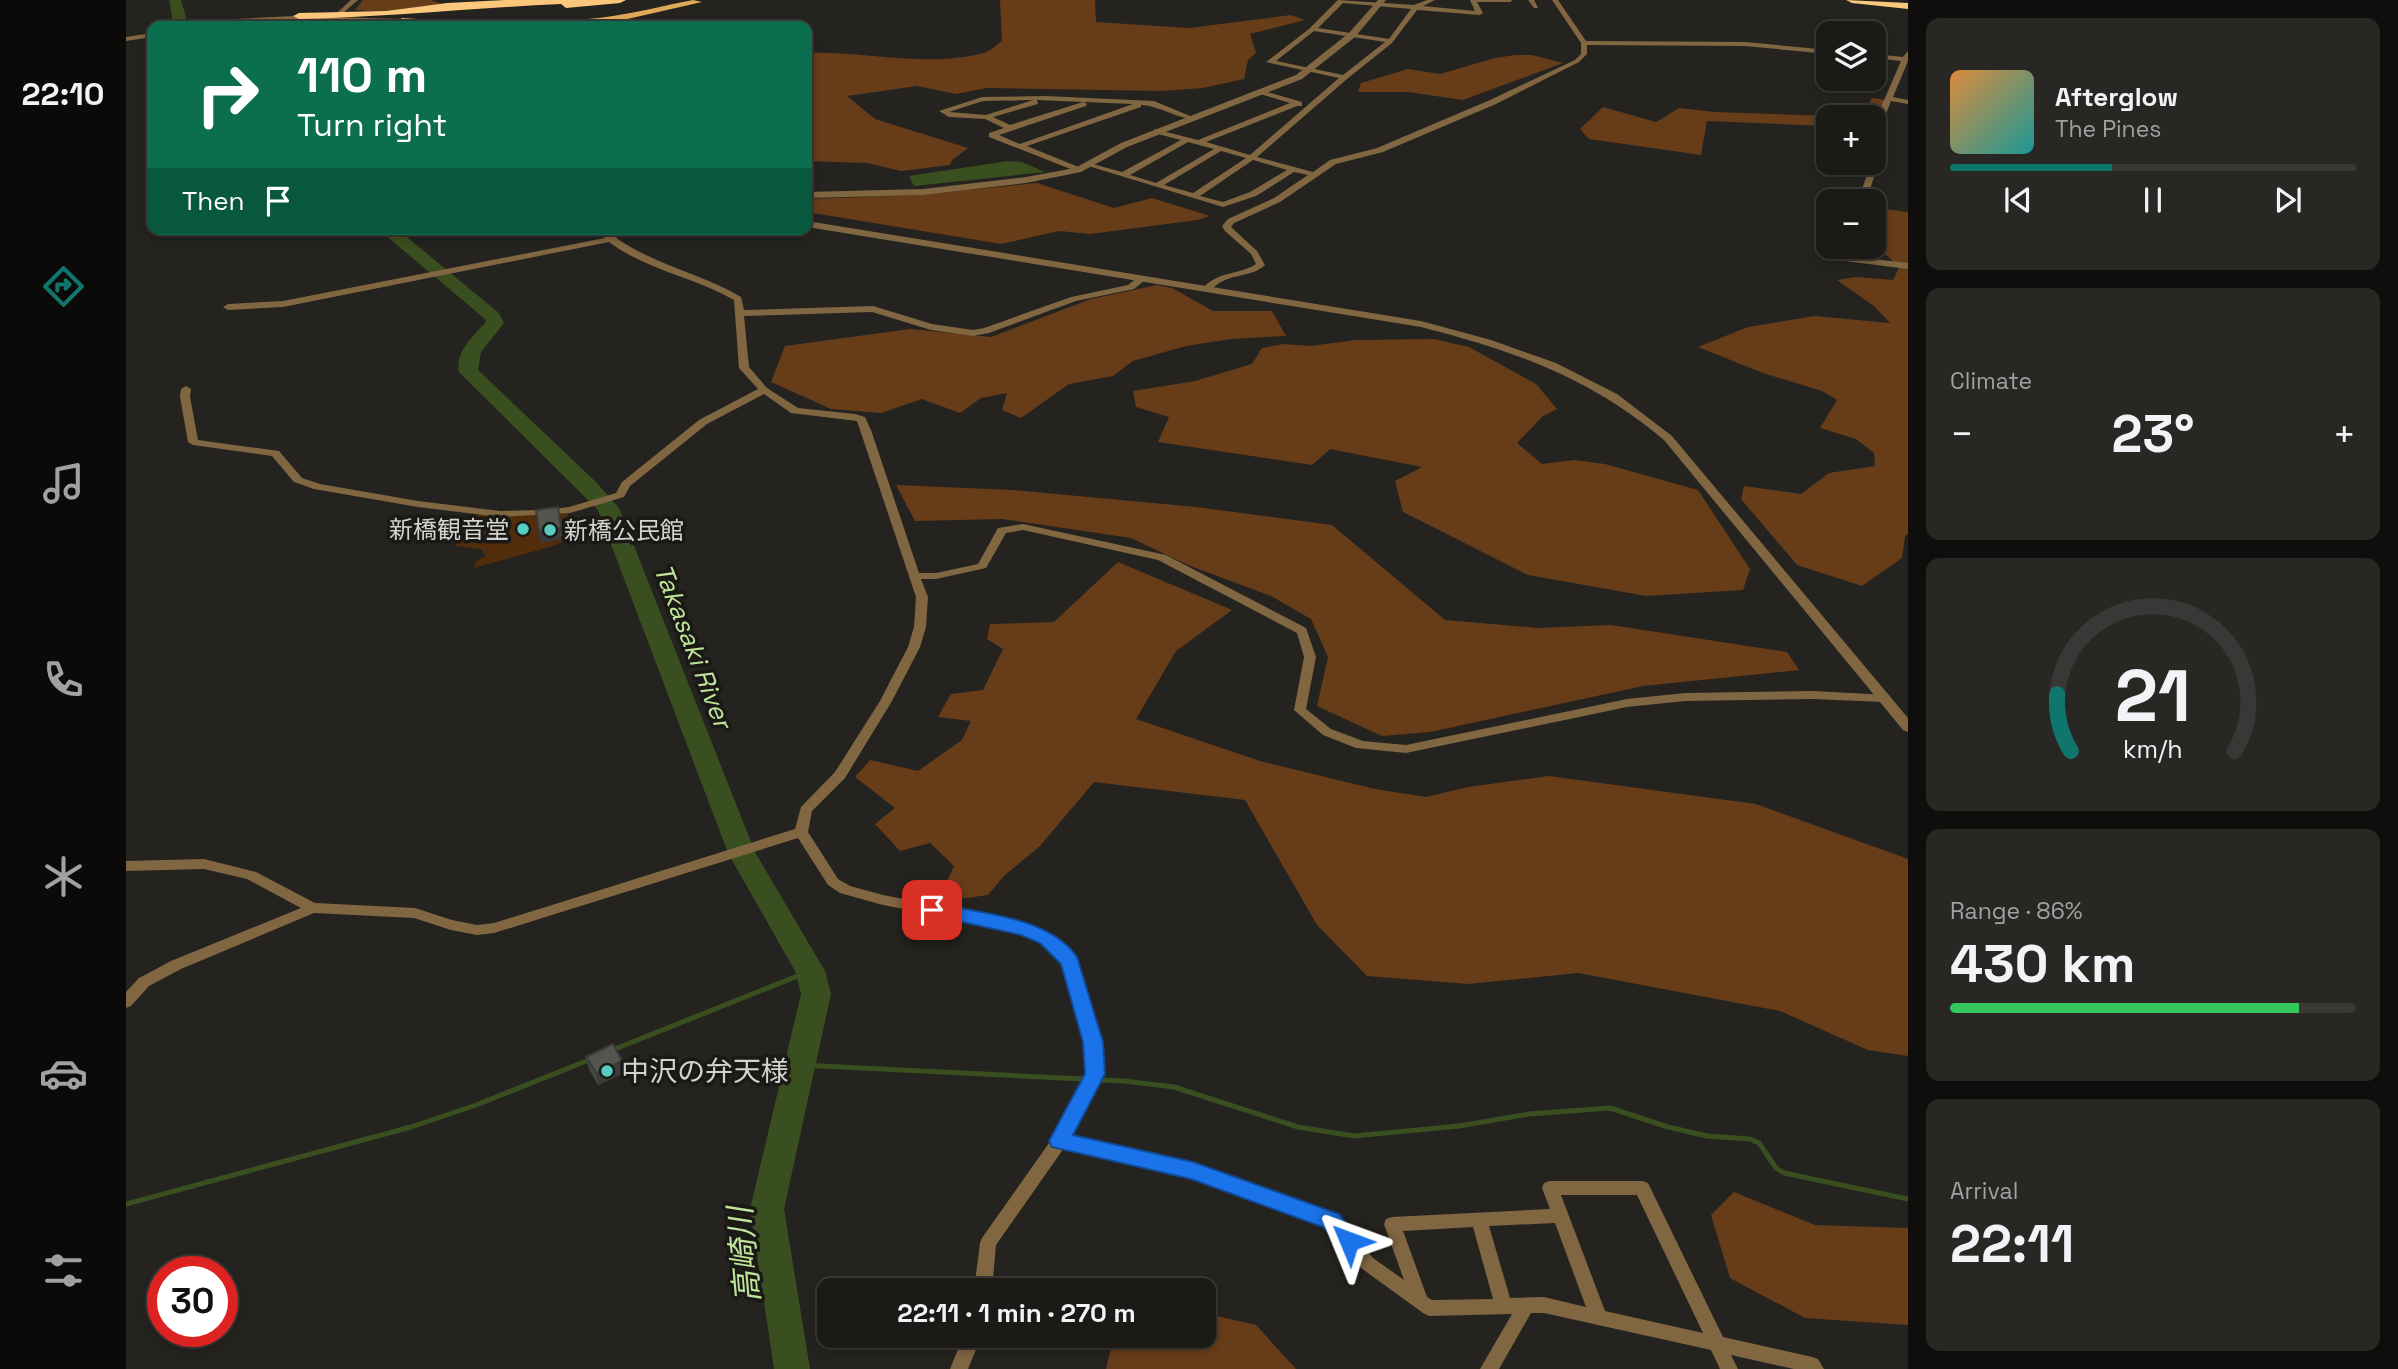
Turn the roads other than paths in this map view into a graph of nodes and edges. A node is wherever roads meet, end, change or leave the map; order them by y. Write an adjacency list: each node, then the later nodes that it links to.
1 (355, 0): 16 (street)
2 (578, 0): 14 (highway)
3 (620, 0): 23 (highway)
4 (1342, 0): 12 (street); 26 (street)
5 (1432, 0): 15 (street)
6 (1474, 0): 7 (street); 15 (street)
7 (1510, 0)
8 (1555, 0): 31 (street)
9 (1852, 0): 13 (highway)
10 (1901, 0): 13 (highway)
11 (700, 1): 24 (main road); 25 (main road)
12 (1379, 2): 15 (street); 28 (street)
13 (1908, 3)
14 (456, 6): 17 (highway); 22 (highway)
15 (1416, 8): 30 (street)
16 (340, 13)
17 (299, 16): 18 (street); 21 (street)
18 (243, 21)
19 (283, 21): 20 (street)
20 (333, 21)
21 (373, 21)
22 (406, 21)
23 (408, 21)
24 (584, 21)
25 (604, 21)
26 (1312, 29): 28 (street); 35 (street)
27 (147, 34): 29 (street)
28 (1352, 34): 30 (street); 35 (street)
29 (126, 38)
30 (1391, 41): 36 (street)
31 (1584, 43): 32 (street); 58 (street)
32 (1816, 51)
33 (1886, 56): 34 (street)
34 (1907, 56): 38 (street)
35 (1309, 70): 36 (street); 37 (street)
36 (1344, 78): 44 (street)
37 (1263, 92): 43 (street); 46 (street)
38 (1889, 97): 42 (street); 60 (street)
39 (1045, 98): 40 (street); 45 (street); 45 (street)
40 (1093, 100): 41 (street); 47 (street)
41 (1145, 102): 46 (street); 51 (street)
42 (1908, 102)
43 (1297, 103): 44 (street); 50 (street)
44 (1310, 107): 53 (street)
45 (986, 117): 47 (street)
46 (1191, 118): 48 (street)
47 (1010, 128): 51 (street)
48 (1157, 131): 49 (street); 54 (street)
49 (1185, 139): 50 (street); 57 (street)
50 (1196, 143): 52 (street)
51 (1020, 146): 56 (street)
52 (1220, 149): 53 (street); 59 (street)
53 (1251, 159): 55 (street); 62 (street)
54 (1089, 165): 56 (street); 57 (street)
55 (1293, 169): 58 (street); 62 (street)
56 (1078, 170): 61 (street)
57 (1123, 175): 59 (street)
58 (1315, 175): 69 (street)
59 (1158, 185): 62 (street)
60 (1866, 189)
61 (812, 195)
62 (1194, 196)
63 (812, 225): 68 (street)
64 (606, 235): 65 (street)
65 (610, 239): 70 (street); 71 (street)
66 (1849, 259): 67 (street)
67 (1908, 266)
68 (1141, 279): 69 (street); 71 (street)
69 (1207, 289): 75 (street)
70 (228, 307)
71 (739, 313): 73 (street)
72 (186, 389): 73 (street)
73 (764, 390): 74 (street)
74 (916, 576): 75 (street); 77 (street)
75 (1885, 698): 76 (street)
76 (1908, 727)
77 (801, 832): 79 (street); 81 (street)
78 (126, 866): 79 (street)
79 (313, 908): 80 (street)
80 (126, 1002)
81 (1060, 1141): 84 (street); 85 (street)
82 (1560, 1216): 83 (street); 88 (street); 89 (street)
83 (1479, 1220): 85 (street); 86 (street)
84 (984, 1278)
85 (1420, 1301): 86 (street)
86 (1504, 1306): 87 (street)
87 (1526, 1306): 88 (street); 92 (street)
88 (1599, 1318): 89 (street)
89 (1716, 1345): 93 (street); 94 (street)
90 (968, 1348): 91 (street)
91 (959, 1369)
92 (1489, 1369)
93 (1728, 1369)
94 (1815, 1369)

